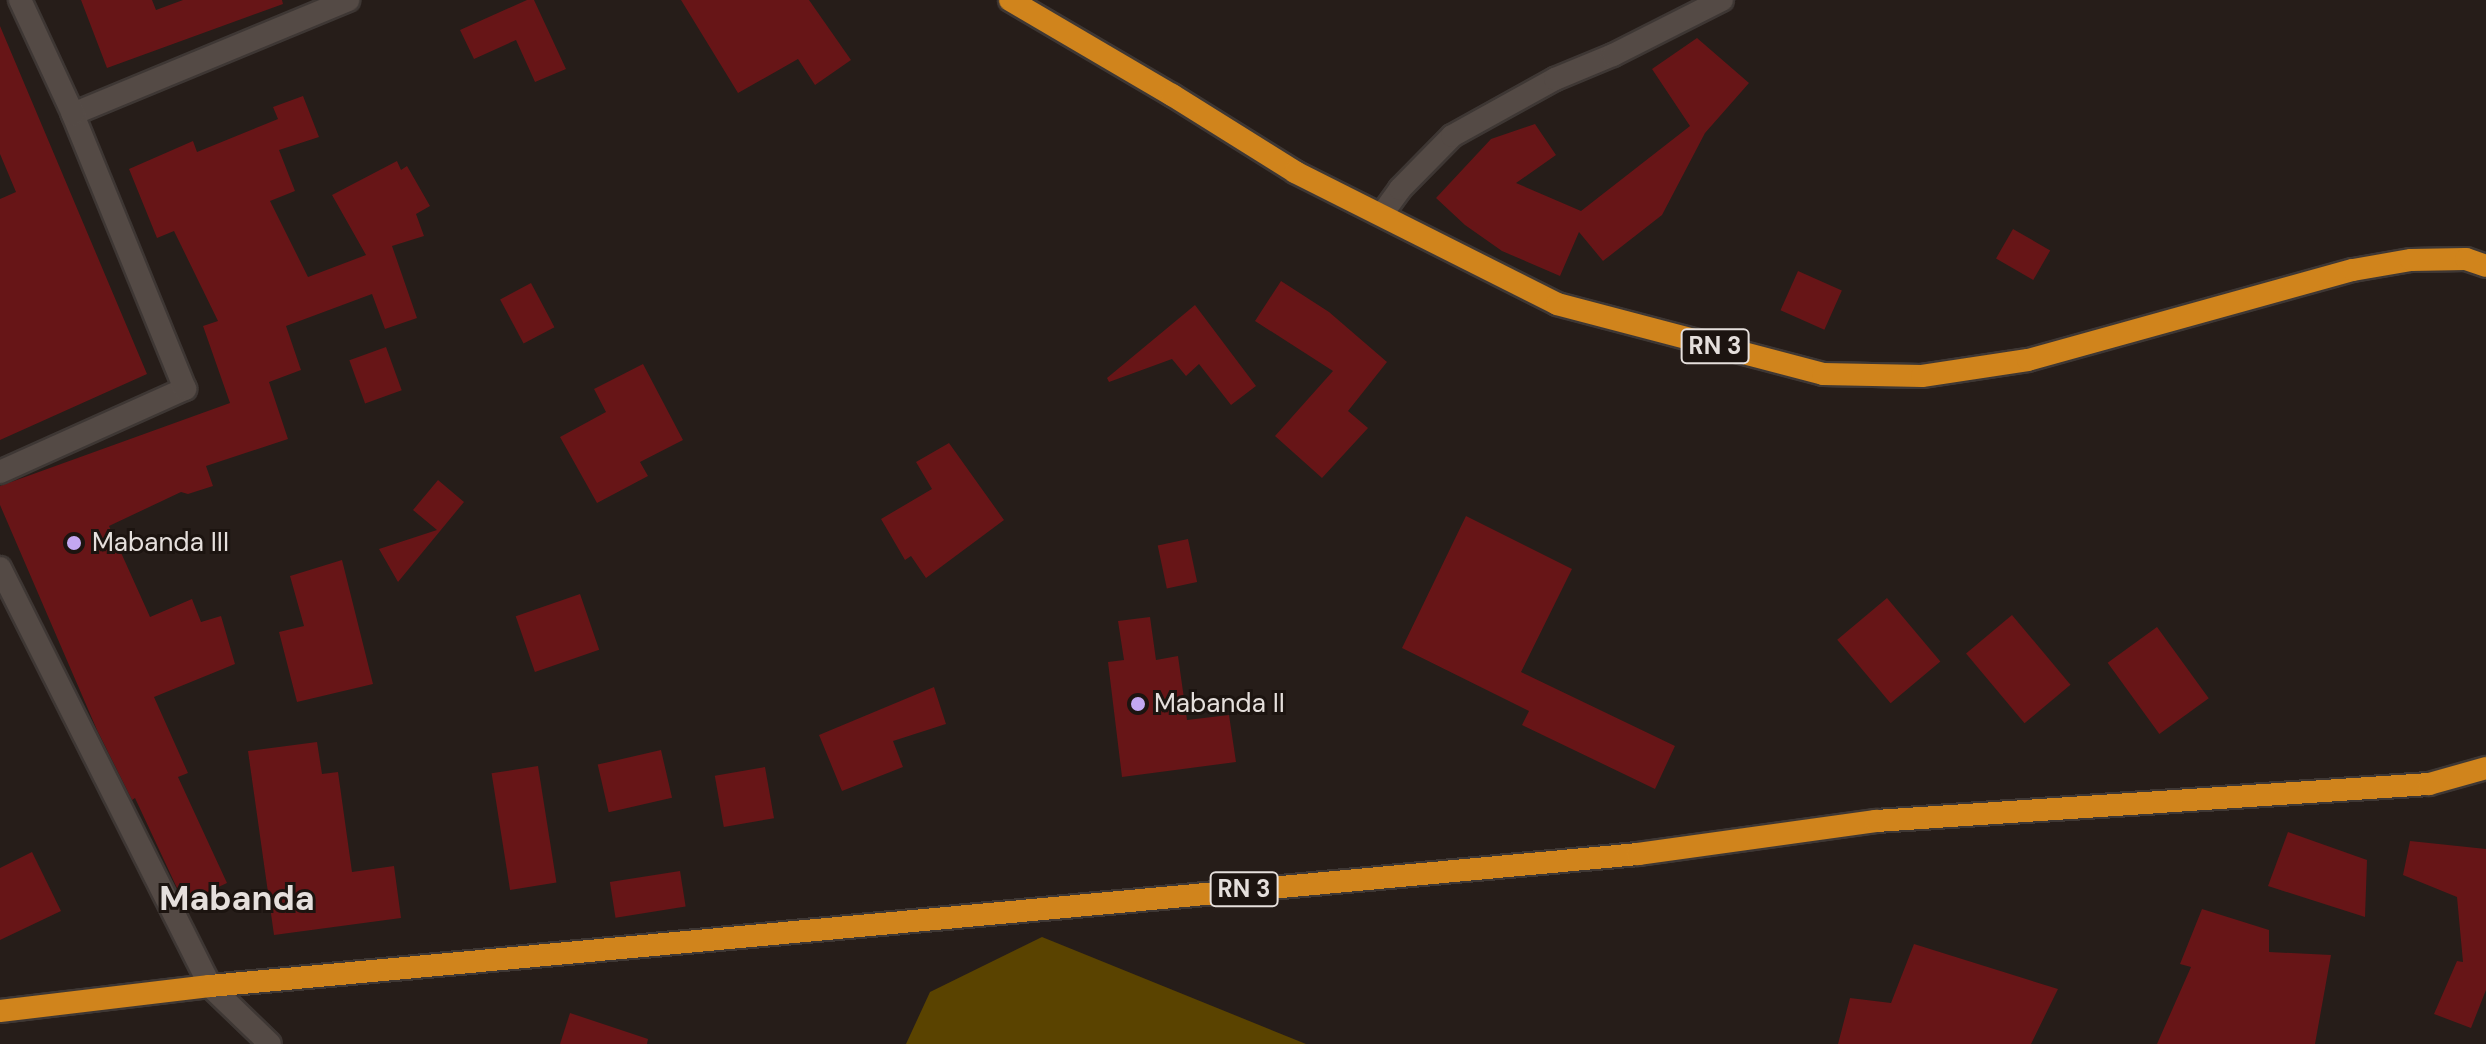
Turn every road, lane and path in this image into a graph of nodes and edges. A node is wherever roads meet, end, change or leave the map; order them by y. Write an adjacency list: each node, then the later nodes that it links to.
1 (20, 0): 5 (street)
2 (348, 0): 5 (street)
3 (1010, 0): 6 (highway, RN 3)
4 (1722, 0): 6 (street)
5 (73, 114): 8 (street)
6 (1382, 214): 7 (highway, RN 3)
7 (2486, 266)
8 (0, 472)
9 (0, 568): 11 (street)
10 (2486, 768): 11 (highway, RN 3)
11 (210, 986): 12 (highway, RN 3); 13 (street)
12 (0, 1011)
13 (270, 1044)

